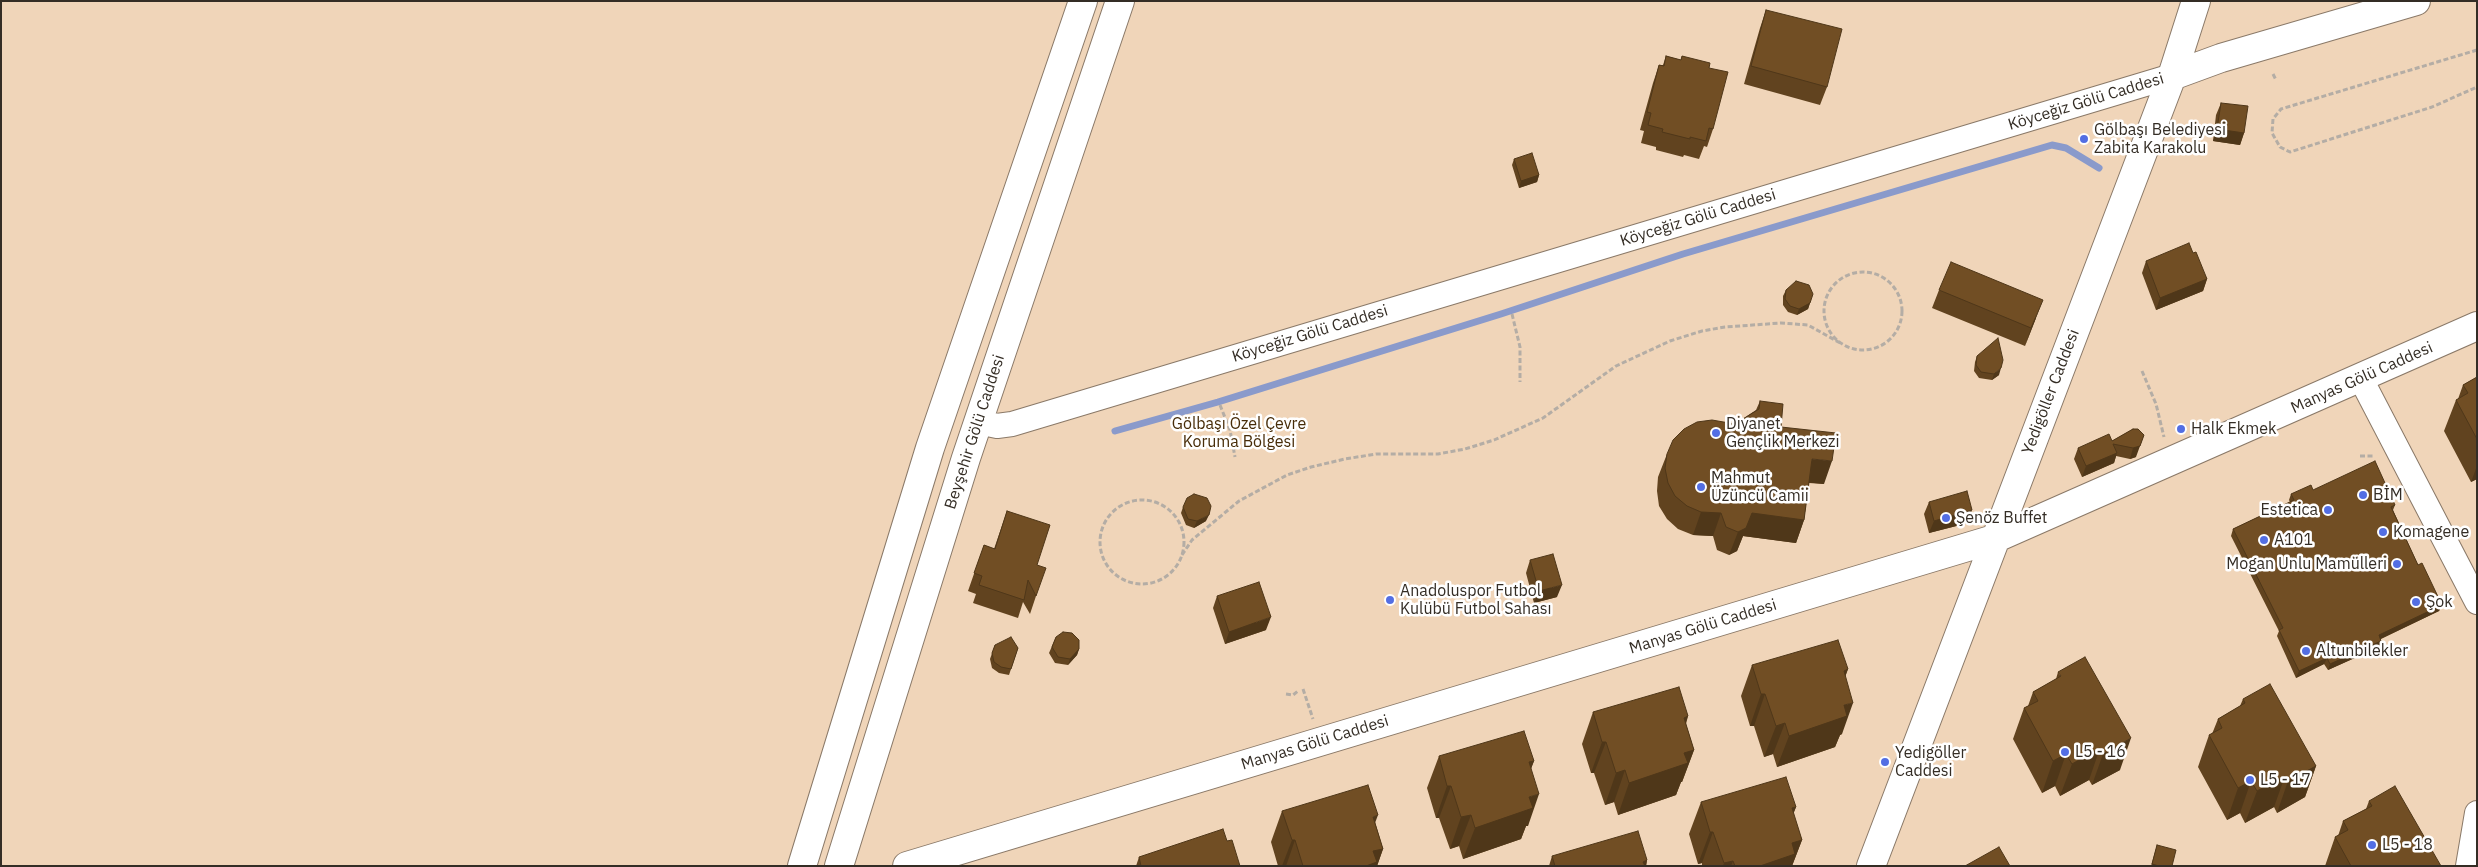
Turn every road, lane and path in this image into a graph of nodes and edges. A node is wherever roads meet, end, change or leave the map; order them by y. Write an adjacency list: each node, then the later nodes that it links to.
1 (1083, 1): 16 (street)
2 (1120, 1): 17 (street, Beyşehir Gölü Caddesi)
3 (2196, 1): 7 (street, Yedigöller Caddesi)
4 (2416, 1): 7 (street, Köyceğiz Gölü Caddesi)
5 (2477, 50): 9 (path)
6 (2273, 74): 8 (path)
7 (2172, 76): 19 (street, Köyceğiz Gölü Caddesi); 24 (street, Yedigöller Caddesi)
8 (2276, 80)
9 (2477, 87)
10 (1512, 314): 15 (path)
11 (2477, 326): 14 (street, Manyas Gölü Caddesi)
12 (1842, 344): 12 (path); 25 (path)
13 (2142, 371): 20 (path)
14 (2361, 379): 24 (street, Manyas Gölü Caddesi); 26 (street)
15 (1520, 382)
16 (953, 383): 17 (street); 21 (street)
17 (987, 395): 19 (street, Beyşehir Gölü Caddesi)
18 (1220, 405): 22 (path)
19 (978, 422): 23 (street, Beyşehir Gölü Caddesi)
20 (2164, 440)
21 (930, 448): 23 (street); 32 (street)
22 (1235, 457)
23 (966, 458): 33 (street, Beyşehir Gölü Caddesi)
24 (1994, 539): 34 (street, Manyas Gölü Caddesi); 35 (street, Yedigöller Caddesi)
25 (1182, 555): 25 (path)
26 (2477, 602)
27 (1303, 689): 30 (path)
28 (1298, 691): 29 (path)
29 (1286, 694)
30 (1314, 722)
31 (2477, 813): 36 (street)
32 (802, 866)
33 (839, 866)
34 (907, 866)
35 (1871, 866)
36 (2468, 866)

